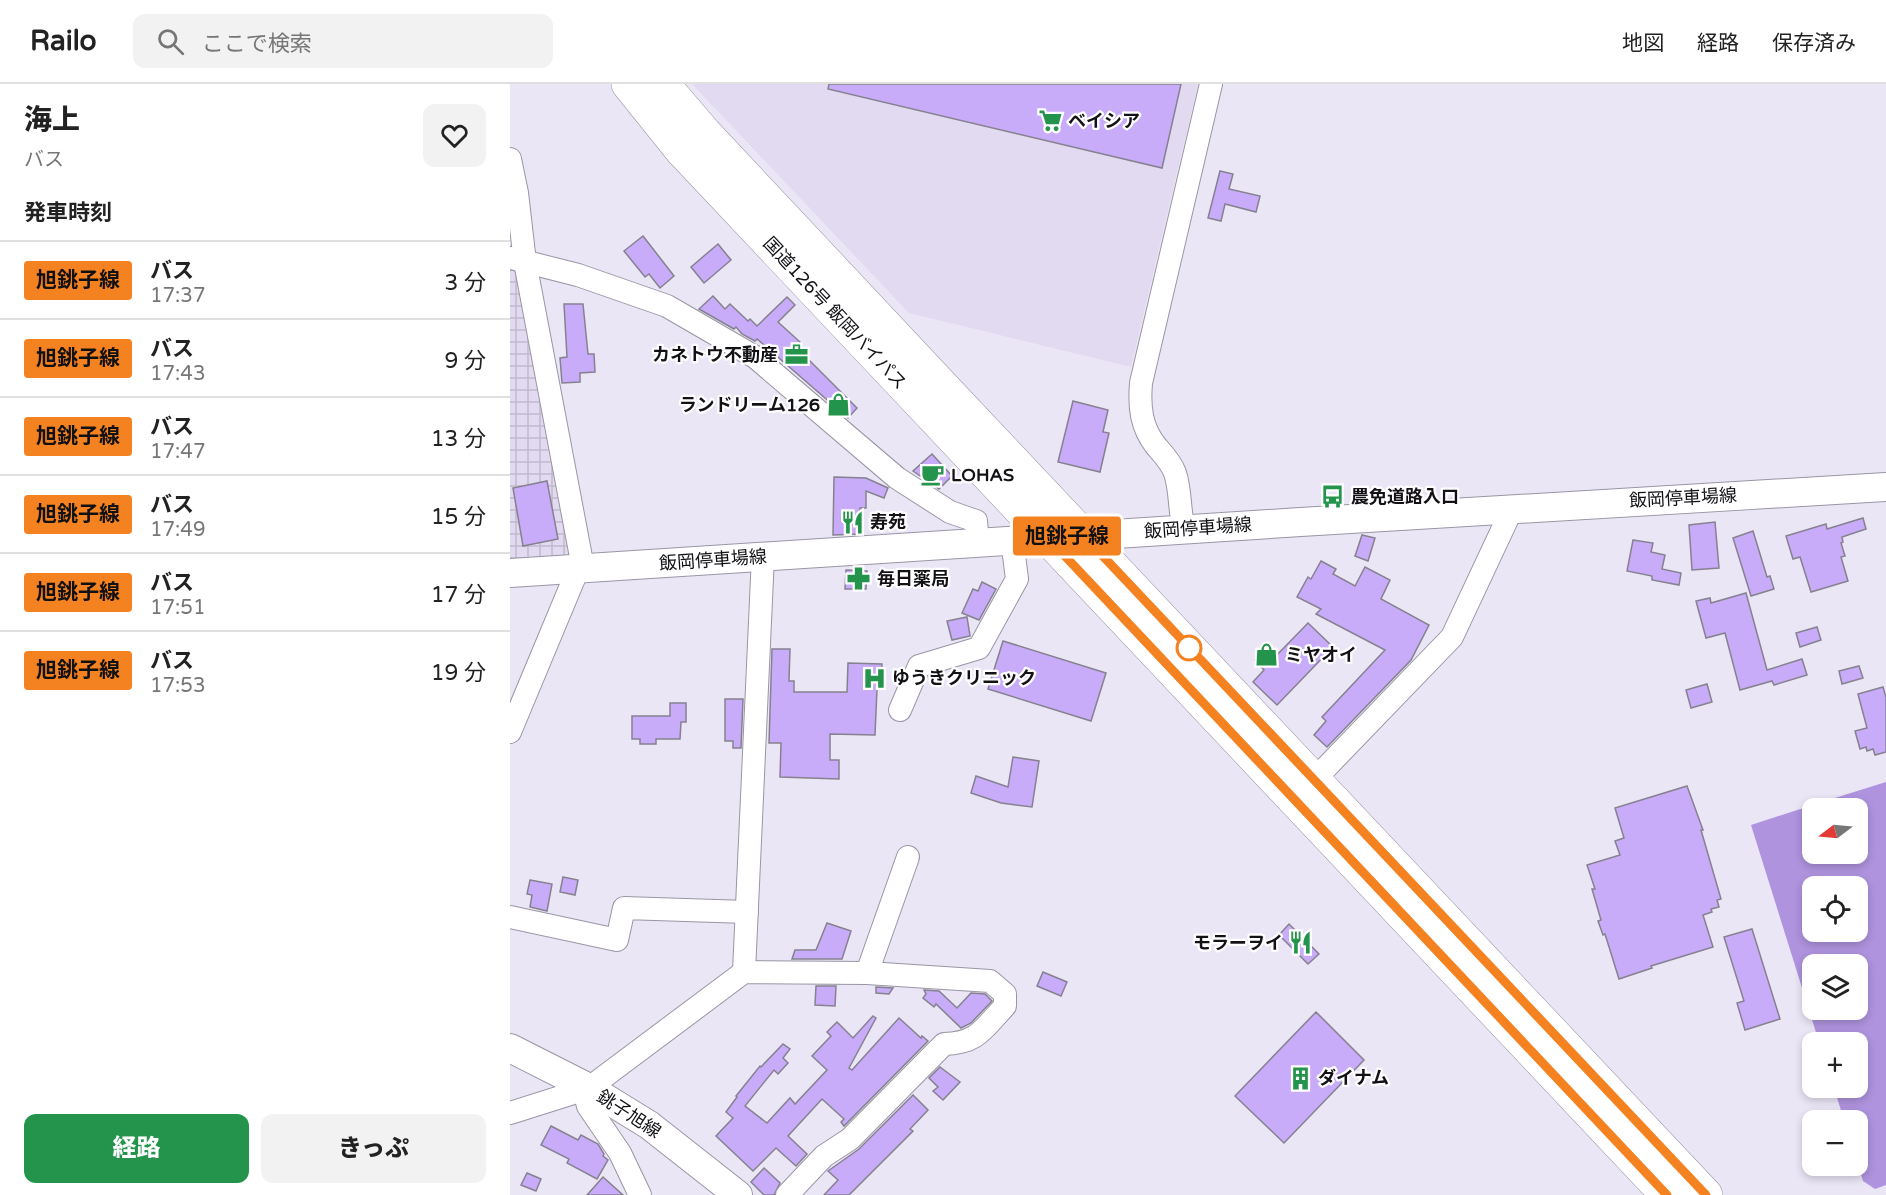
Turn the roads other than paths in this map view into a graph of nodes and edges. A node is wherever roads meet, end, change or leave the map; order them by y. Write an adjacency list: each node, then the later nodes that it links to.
1 (628, 84): 10 (highway, 国道126号 飯岡バイパス)
2 (663, 84): 9 (highway, 国道126号 飯岡バイパス)
3 (1211, 84): 8 (street)
4 (510, 159): 5 (street)
5 (517, 260): 12 (street); 14 (street)
6 (1886, 488): 7 (main road, 飯岡停車場線)
7 (1512, 509): 8 (main road, 飯岡停車場線); 18 (street)
8 (1184, 529): 9 (main road, 飯岡停車場線)
9 (1083, 535): 10 (main road, 飯岡停車場線); 18 (highway, 国道126号 飯岡バイパス)
10 (1047, 537): 11 (main road, 飯岡停車場線); 30 (highway, 国道126号 飯岡バイパス)
11 (1012, 540): 12 (main road, 飯岡停車場線); 16 (street)
12 (978, 542): 13 (main road, 飯岡停車場線)
13 (763, 556): 14 (main road, 飯岡停車場線); 20 (street)
14 (578, 569): 15 (main road, 飯岡停車場線); 17 (street)
15 (510, 573)
16 (900, 710)
17 (510, 732)
18 (1314, 780): 31 (highway, 国道126号 飯岡バイパス)
19 (908, 857): 23 (street)
20 (747, 912): 21 (street); 22 (street)
21 (510, 917)
22 (744, 972): 23 (street); 25 (street)
23 (867, 973): 29 (street)
24 (510, 1048): 25 (main road, 銚子旭線)
25 (589, 1088): 26 (street); 27 (street); 28 (main road, 銚子旭線)
26 (510, 1113)
27 (640, 1195)
28 (738, 1195)
29 (787, 1195)
30 (1667, 1195)
31 (1706, 1195)

